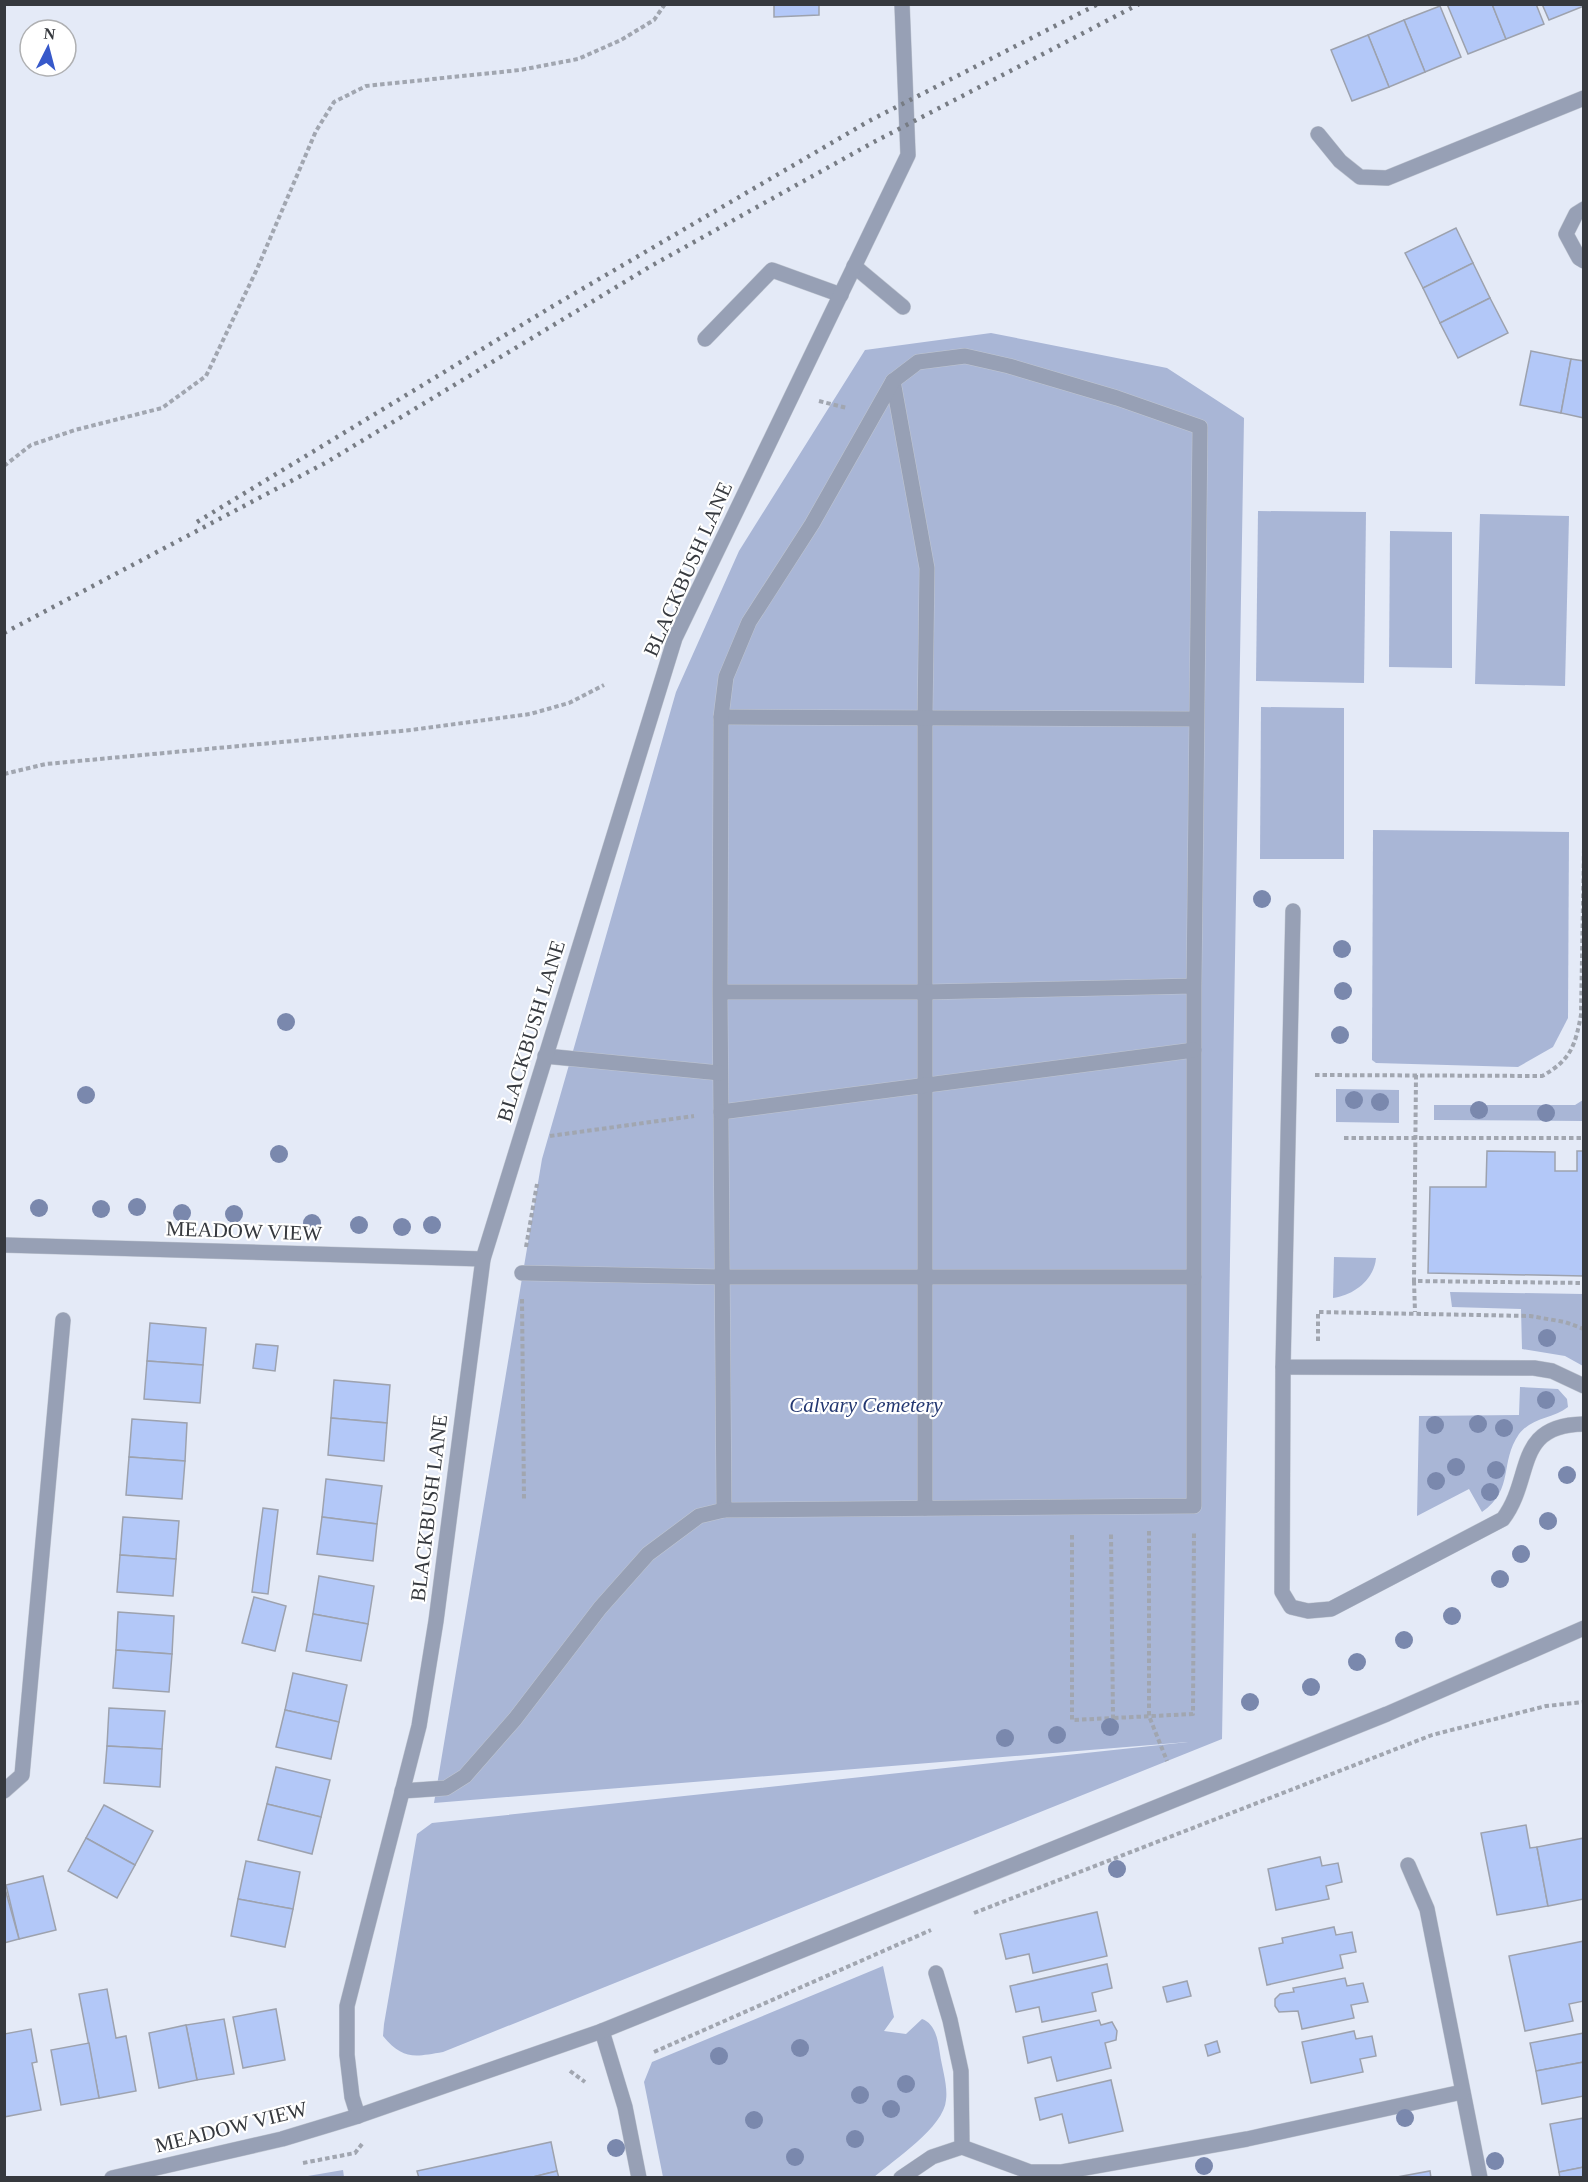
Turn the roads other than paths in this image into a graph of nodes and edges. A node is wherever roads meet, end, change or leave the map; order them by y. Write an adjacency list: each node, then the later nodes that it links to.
1 (902, 4): 6 (street, BLACKBUSH LANE)
2 (1584, 98): 3 (street)
3 (1318, 134)
4 (1584, 209): 5 (street)
5 (1584, 261)
6 (854, 266): 7 (street, BLACKBUSH LANE); 8 (street)
7 (841, 295): 9 (street); 19 (street, BLACKBUSH LANE)
8 (903, 307)
9 (705, 339)
10 (893, 381): 11 (street); 12 (street); 13 (street)
11 (721, 717): 12 (street); 16 (street)
12 (925, 719): 13 (street); 17 (street)
13 (1196, 719): 15 (street)
14 (1293, 911): 30 (street)
15 (1194, 986): 17 (street); 18 (street)
16 (720, 992): 17 (street); 20 (street)
17 (925, 992): 21 (street)
18 (1194, 1050): 21 (street); 28 (street)
19 (545, 1056): 20 (street); 24 (street, BLACKBUSH LANE)
20 (720, 1073): 22 (street)
21 (925, 1085): 22 (street); 26 (street)
22 (721, 1112): 27 (street)
23 (4, 1245): 24 (street, MEADOW VIEW)
24 (483, 1259): 37 (street, BLACKBUSH LANE)
25 (522, 1274): 27 (street)
26 (925, 1276): 27 (street); 28 (street); 33 (street)
27 (722, 1277): 34 (street)
28 (1194, 1277): 33 (street)
29 (63, 1320): 36 (street)
30 (1283, 1367): 31 (street); 32 (street)
31 (1584, 1386)
32 (1584, 1424)
33 (925, 1508): 34 (street)
34 (724, 1509): 37 (street)
35 (1584, 1628): 40 (street, MEADOW VIEW)
36 (4, 1791)
37 (402, 1791): 42 (street, BLACKBUSH LANE)
38 (1408, 1865): 41 (street)
39 (936, 1973): 43 (street)
40 (602, 2031): 42 (street, MEADOW VIEW); 45 (street)
41 (1462, 2092): 43 (street); 47 (street)
42 (358, 2116): 44 (street, MEADOW VIEW)
43 (962, 2147): 46 (street)
44 (112, 2178)
45 (639, 2178)
46 (901, 2178)
47 (1480, 2178)

